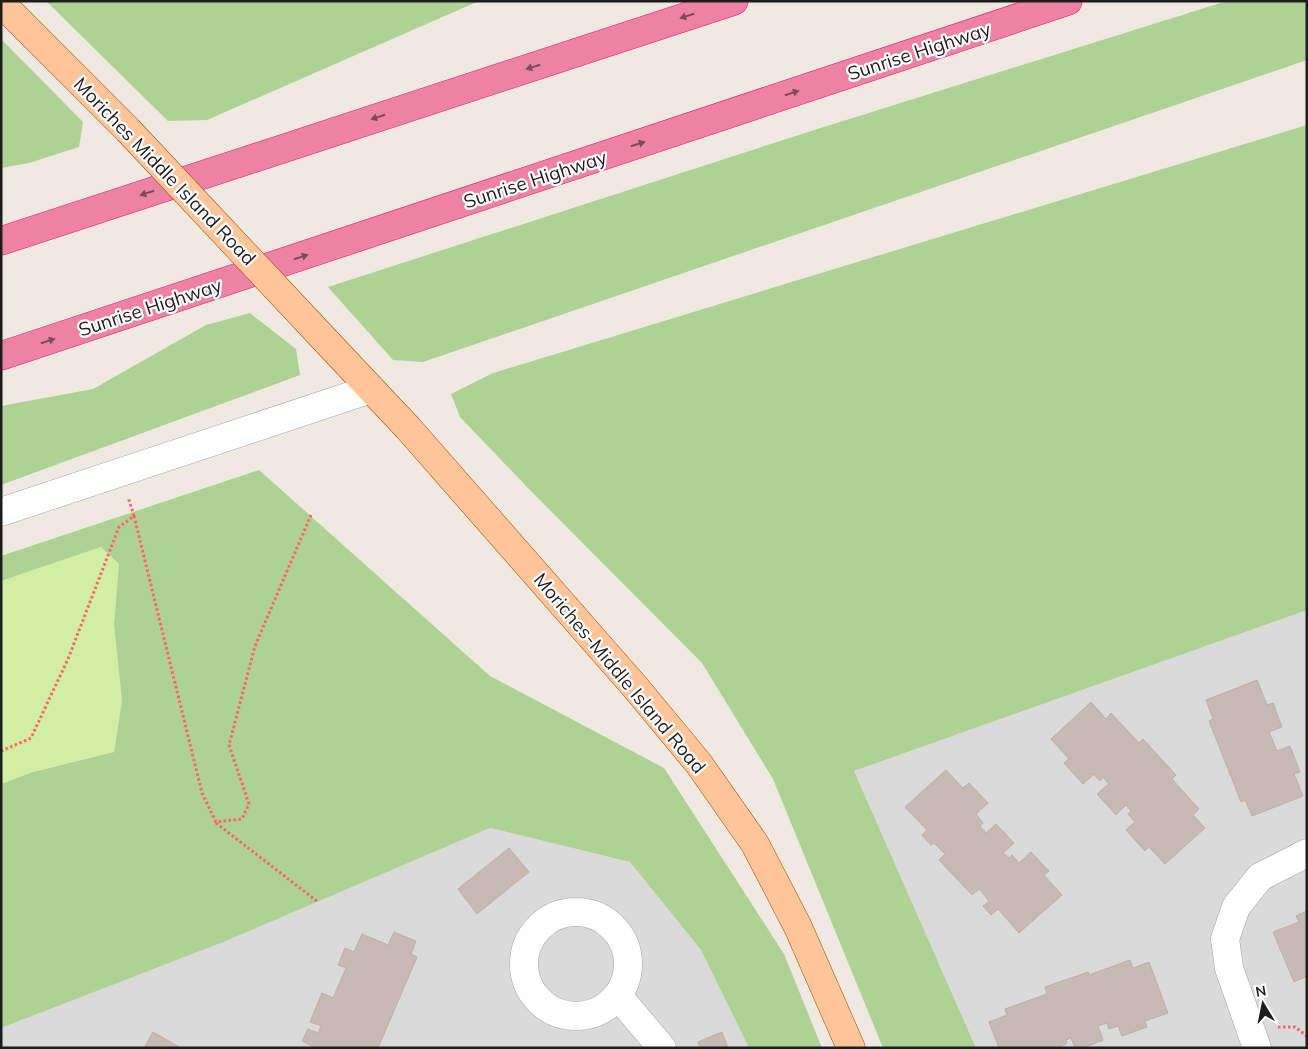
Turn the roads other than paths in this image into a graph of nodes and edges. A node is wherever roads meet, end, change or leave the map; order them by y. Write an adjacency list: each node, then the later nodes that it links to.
1 (734, 1): 4 (highway, one-way to 4)
2 (1068, 1): 6 (highway, Sunrise Highway, one-way to 2)
3 (1, 3): 5 (main road, Moriches Middle Island Road, bridge)
4 (1, 241)
5 (326, 341): 7 (main road, Moriches-Middle Island Road)
6 (1, 356)
7 (371, 389): 8 (street); 12 (main road, Moriches-Middle Island Road)
8 (1, 512)
9 (1307, 853): 13 (street)
10 (618, 996): 11 (street)
11 (662, 1048)
12 (851, 1048)
13 (1257, 1048)

